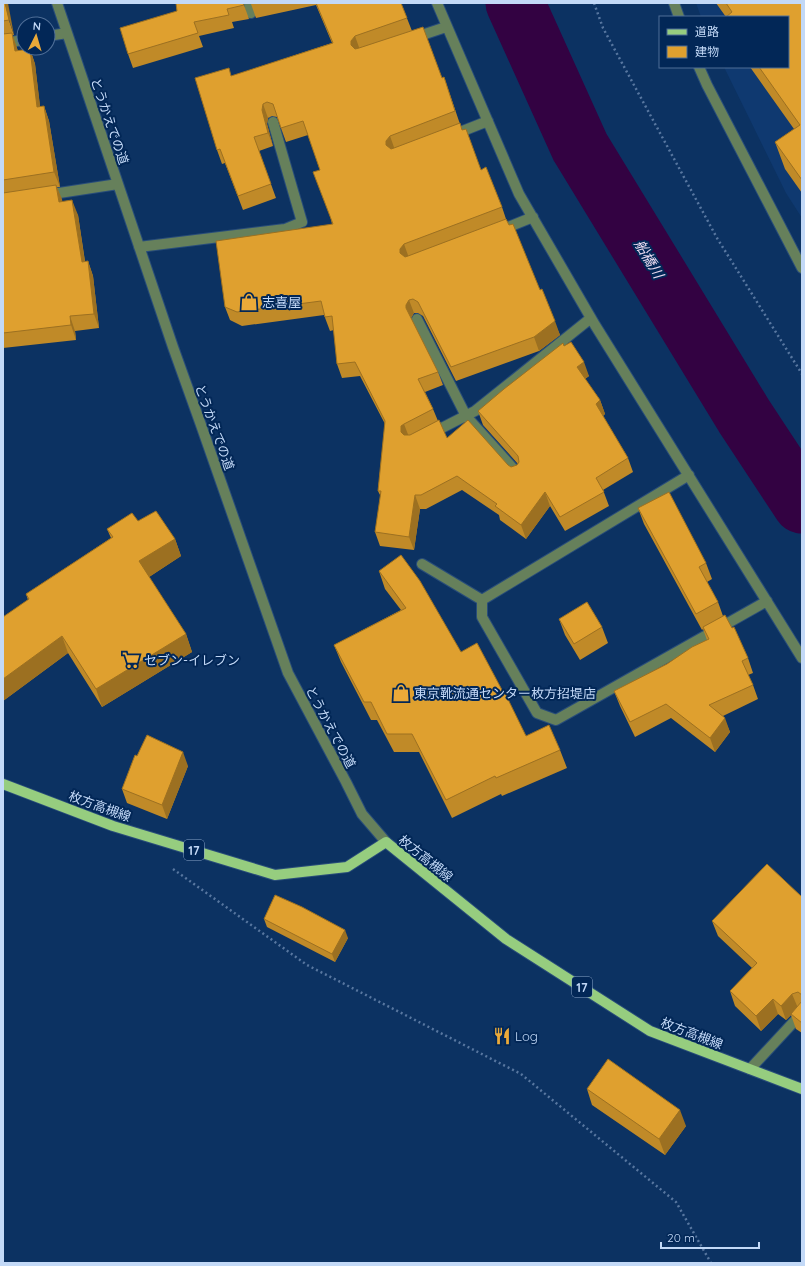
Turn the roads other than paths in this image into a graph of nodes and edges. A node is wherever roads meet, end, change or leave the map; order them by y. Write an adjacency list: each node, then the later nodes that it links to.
1 (57, 3): 6 (street, とうかえでの道)
2 (436, 3): 5 (street)
3 (674, 3): 4 (street)
4 (679, 16)
5 (446, 27): 9 (street); 12 (street)
6 (67, 33): 7 (street); 15 (street, とうかえでの道)
7 (56, 35)
8 (16, 41): 10 (street)
9 (404, 41)
10 (3, 43)
11 (699, 68): 20 (street)
12 (488, 121): 14 (street); 17 (street)
13 (273, 122): 19 (street)
14 (446, 137)
15 (118, 184): 16 (street); 19 (street, とうかえでの道)
16 (34, 197)
17 (533, 218): 18 (street); 21 (street)
18 (490, 234)
19 (139, 247): 32 (street, とうかえでの道)
20 (802, 268)
21 (591, 318): 23 (street); 26 (street)
22 (417, 319): 23 (street)
23 (466, 416): 24 (street); 25 (street)
24 (426, 436)
25 (518, 474)
26 (689, 475): 28 (street); 29 (street)
27 (422, 564): 28 (street)
28 (482, 600): 29 (street)
29 (767, 601): 30 (street)
30 (802, 658)
31 (3, 784): 32 (main road, 枚方高槻線 / 17)
32 (386, 842): 34 (main road, 枚方高槻線 / 17)
33 (802, 1013): 34 (street)
34 (750, 1069): 35 (main road, 枚方高槻線 / 17)
35 (802, 1089)

